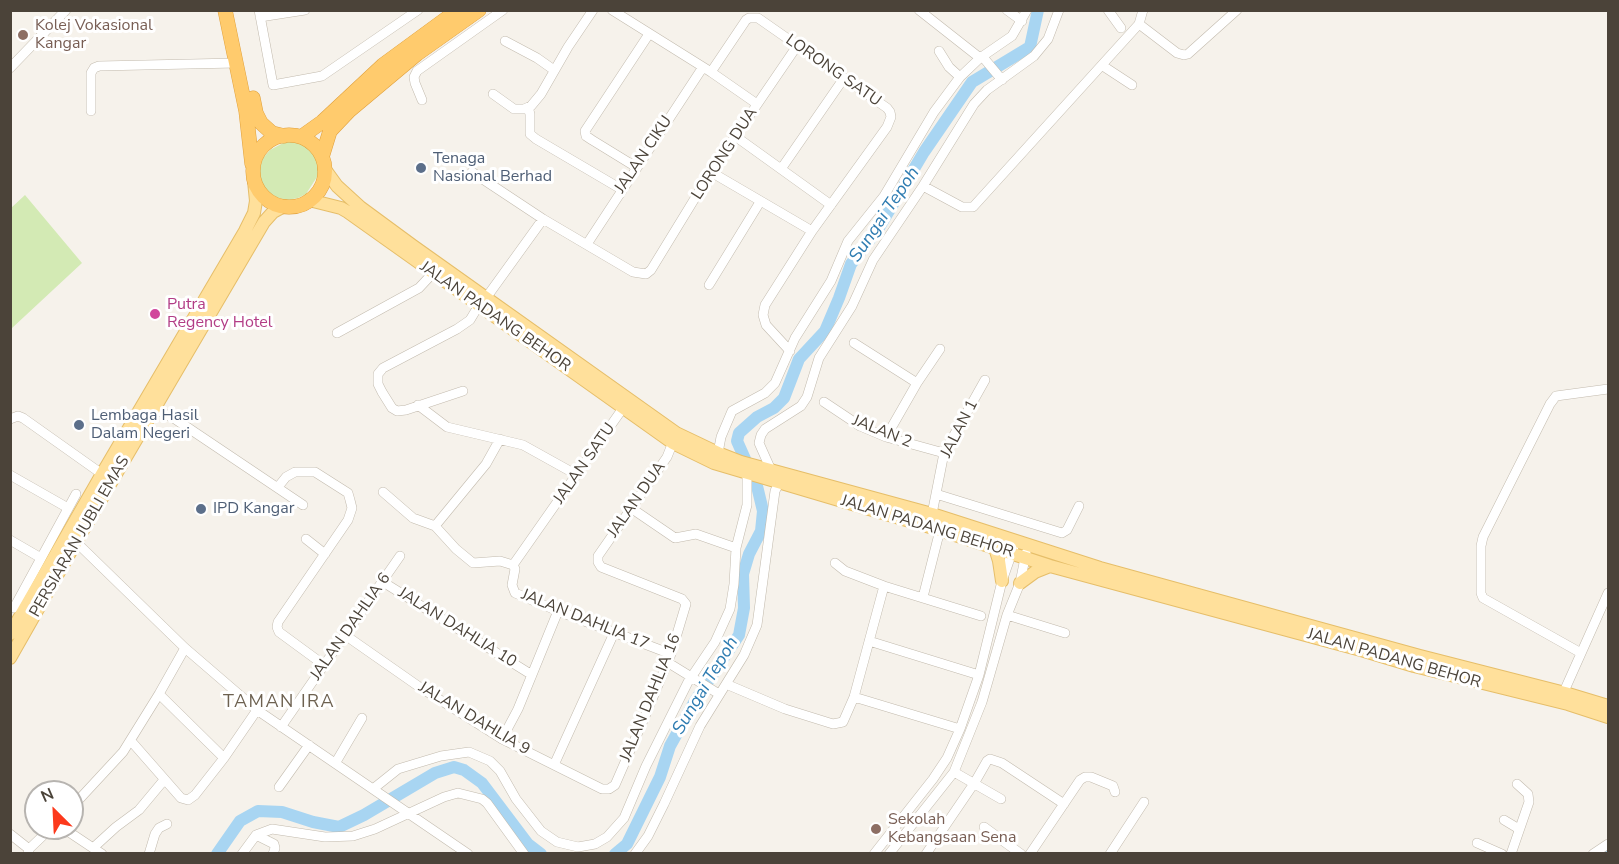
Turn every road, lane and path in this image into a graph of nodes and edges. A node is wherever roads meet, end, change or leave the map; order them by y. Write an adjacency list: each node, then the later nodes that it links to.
1 (66, 10): 30 (street)
2 (225, 10): 28 (highway)
3 (234, 10): 42 (highway)
4 (304, 10): 18 (street)
5 (418, 10): 18 (street)
6 (458, 10): 44 (highway)
7 (479, 10): 22 (highway)
8 (503, 10): 22 (street)
9 (593, 10): 32 (street)
10 (612, 10): 23 (street)
11 (919, 10): 27 (street)
12 (1007, 10): 19 (street)
13 (1027, 10): 19 (street)
14 (1059, 10): 34 (street)
15 (1108, 10): 21 (street)
16 (1143, 10): 20 (street)
17 (1237, 10): 20 (street)
18 (260, 14)
19 (1022, 21): 27 (street)
20 (1139, 24): 29 (street)
21 (1121, 28)
22 (461, 32): 38 (street); 45 (highway)
23 (649, 34): 31 (street); 46 (street)
24 (505, 41): 32 (street)
25 (797, 46): 31 (street, LORONG SATU); 35 (street, LORONG SATU); 39 (street, LORONG DUA)
26 (939, 51): 33 (street)
27 (982, 58): 33 (street); 34 (street)
28 (236, 63): 41 (street); 50 (highway)
29 (1103, 66): 36 (street); 51 (street)
30 (10, 68)
31 (707, 69): 39 (street); 46 (street, JALAN CIKU)
32 (554, 70): 40 (street)
33 (960, 77): 66 (street)
34 (1000, 77): 51 (street)
35 (844, 78): 47 (street); 55 (street, LORONG SATU)
36 (1132, 85)
37 (493, 94): 40 (street)
38 (422, 100)
39 (757, 104): 43 (street, LORONG DUA)
40 (526, 108): 52 (street)
41 (91, 111)
42 (284, 136): 44 (highway); 50 (highway)
43 (735, 136): 47 (street); 49 (street, LORONG DUA)
44 (301, 137): 45 (highway)
45 (323, 163): 53 (highway); 62 (main road, JALAN PADANG BEHOR)
46 (636, 167): 52 (street, JALAN CIKU)
47 (781, 169): 55 (street)
48 (472, 172): 57 (street)
49 (711, 172): 54 (street); 59 (street, LORONG DUA)
50 (254, 177): 56 (highway); 67 (main road, PERSIARAN JUBLI EMAS)
51 (923, 186): 86 (street)
52 (621, 189): 59 (street, JALAN CIKU)
53 (309, 200): 56 (highway); 60 (main road, JALAN PADANG BEHOR)
54 (760, 202): 58 (street); 61 (street)
55 (831, 205): 58 (street, LORONG SATU)
56 (284, 206): 67 (main road, PERSIARAN JUBLI EMAS)
57 (543, 219): 59 (street); 62 (street)
58 (812, 231): 66 (street, LORONG SATU)
59 (587, 244)
60 (433, 273): 62 (main road, JALAN PADANG BEHOR); 63 (street)
61 (709, 285)
62 (482, 302): 73 (street); 74 (main road, JALAN PADANG BEHOR); 78 (main road, JALAN PADANG BEHOR)
63 (336, 333)
64 (854, 344): 69 (street)
65 (940, 350): 69 (street)
66 (790, 351): 80 (street)
67 (170, 370): 75 (main road, PERSIARAN JUBLI EMAS); 82 (main road, PERSIARAN JUBLI EMAS)
68 (985, 380): 81 (street, JALAN 1)
69 (917, 383): 77 (street)
70 (1608, 390): 127 (street)
71 (463, 391): 73 (street)
72 (824, 402): 77 (street, JALAN 2)
73 (418, 405): 79 (street)
74 (623, 408): 78 (main road, JALAN PADANG BEHOR); 85 (street, JALAN SATU)
75 (155, 409): 87 (street); 100 (main road, PERSIARAN JUBLI EMAS)
76 (10, 419): 82 (street)
77 (886, 437): 81 (street, JALAN 2)
78 (675, 438): 80 (main road, JALAN PADANG BEHOR); 83 (main road, JALAN PADANG BEHOR); 94 (street, JALAN DUA)
79 (500, 439): 85 (street); 96 (street)
80 (718, 453): 86 (main road, JALAN PADANG BEHOR)
81 (944, 453): 90 (street, JALAN 1)
82 (102, 474): 117 (main road, PERSIARAN JUBLI EMAS)
83 (747, 474): 86 (main road, JALAN PADANG BEHOR); 101 (street)
84 (10, 475): 93 (street)
85 (577, 475): 108 (street, JALAN SATU)
86 (772, 476): 95 (main road, JALAN PADANG BEHOR); 97 (main road, JALAN PADANG BEHOR); 134 (street)
87 (278, 487): 91 (street); 104 (street)
88 (383, 492): 96 (street)
89 (76, 494): 93 (street)
90 (936, 494): 92 (street); 95 (street, JALAN 1)
91 (303, 505)
92 (1079, 506)
93 (68, 508): 106 (street)
94 (631, 508): 101 (street); 116 (street, JALAN DUA)
95 (932, 514): 103 (main road, JALAN PADANG BEHOR)
96 (435, 526): 108 (street)
97 (940, 530): 102 (main road, JALAN PADANG BEHOR); 115 (street)
98 (306, 539): 104 (street)
99 (10, 540): 106 (street)
100 (76, 542): 126 (street); 128 (main road, PERSIARAN JUBLI EMAS)
101 (736, 548): 133 (street)
102 (995, 548): 103 (main road, JALAN PADANG BEHOR); 110 (main road)
103 (1021, 549): 109 (main road, JALAN PADANG BEHOR); 110 (street); 112 (street); 138 (main road, JALAN PADANG BEHOR)
104 (325, 554): 130 (street)
105 (400, 556): 111 (street, JALAN DAHLIA 6)
106 (41, 558): 117 (street)
107 (835, 563): 113 (street)
108 (513, 565): 118 (street, JALAN DAHLIA 17)
109 (1050, 566): 112 (main road); 138 (main road, JALAN PADANG BEHOR)
110 (1002, 581): 132 (street)
111 (382, 582): 124 (street, JALAN DAHLIA 6); 131 (street, JALAN DAHLIA 10)
112 (1020, 583): 119 (street)
113 (884, 586): 115 (street); 125 (street)
114 (1608, 593): 127 (street)
115 (923, 597): 120 (street)
116 (686, 604): 129 (street, JALAN DAHLIA 16)
117 (16, 609): 123 (main road, PERSIARAN JUBLI EMAS)
118 (558, 611): 121 (street, JALAN DAHLIA 17); 131 (street)
119 (1008, 615): 122 (street); 151 (street)
120 (981, 616)
121 (614, 633): 129 (street, JALAN DAHLIA 17); 150 (street)
122 (1065, 633)
123 (10, 634)
124 (345, 635): 130 (street, JALAN DAHLIA 6); 145 (street, JALAN DAHLIA 9)
125 (869, 641): 132 (street); 137 (street)
126 (184, 648): 136 (street); 140 (street)
127 (1581, 653): 138 (street)
128 (10, 658)
129 (669, 658): 133 (street, JALAN DAHLIA 17); 156 (street, JALAN DAHLIA 16)
130 (324, 665): 143 (street, JALAN DAHLIA 6)
131 (532, 675): 145 (street)
132 (978, 675): 144 (street)
133 (691, 676): 135 (street, JALAN DAHLIA 17); 157 (street)
134 (726, 684): 135 (street); 137 (street)
135 (717, 692): 181 (street)
136 (159, 694): 146 (street); 148 (street)
137 (854, 697): 144 (street)
138 (1567, 698): 139 (main road, JALAN PADANG BEHOR); 141 (main road, JALAN PADANG BEHOR)
139 (1608, 706)
140 (257, 710): 143 (street); 148 (street)
141 (1608, 717)
142 (362, 718): 149 (street)
143 (281, 727): 147 (street)
144 (960, 729): 182 (street)
145 (502, 740): 150 (street, JALAN DAHLIA 9)
146 (131, 741): 152 (street); 159 (street)
147 (309, 745): 149 (street); 155 (street)
148 (224, 758): 152 (street)
149 (336, 762): 157 (street)
150 (554, 765): 156 (street, JALAN DAHLIA 9)
151 (954, 771): 153 (street); 183 (street)
152 (164, 780): 175 (street)
153 (975, 782): 160 (street); 162 (street); 184 (street)
154 (1517, 784): 167 (street)
155 (279, 787)
156 (609, 789)
157 (377, 792): 163 (street)
158 (1115, 792): 162 (street)
159 (84, 794)
160 (1001, 800)
161 (1144, 802): 187 (street)
162 (1064, 804): 186 (street)
163 (406, 811): 169 (street); 179 (street); 180 (street)
164 (1504, 820): 167 (street)
165 (167, 824): 176 (street)
166 (984, 827): 185 (street)
167 (1519, 829): 189 (street)
168 (10, 834): 174 (street)
169 (256, 835): 177 (street); 178 (street)
170 (39, 840): 174 (street)
171 (81, 840): 175 (street)
172 (1477, 843): 188 (street)
173 (1608, 844): 190 (street)
174 (28, 851)
175 (98, 851)
176 (149, 854)
177 (242, 854)
178 (273, 854)
179 (468, 854)
180 (524, 854)
181 (635, 854)
182 (874, 854)
183 (889, 854)
184 (926, 854)
185 (1021, 854)
186 (1030, 854)
187 (1110, 854)
188 (1502, 854)
189 (1511, 854)
190 (1593, 854)

